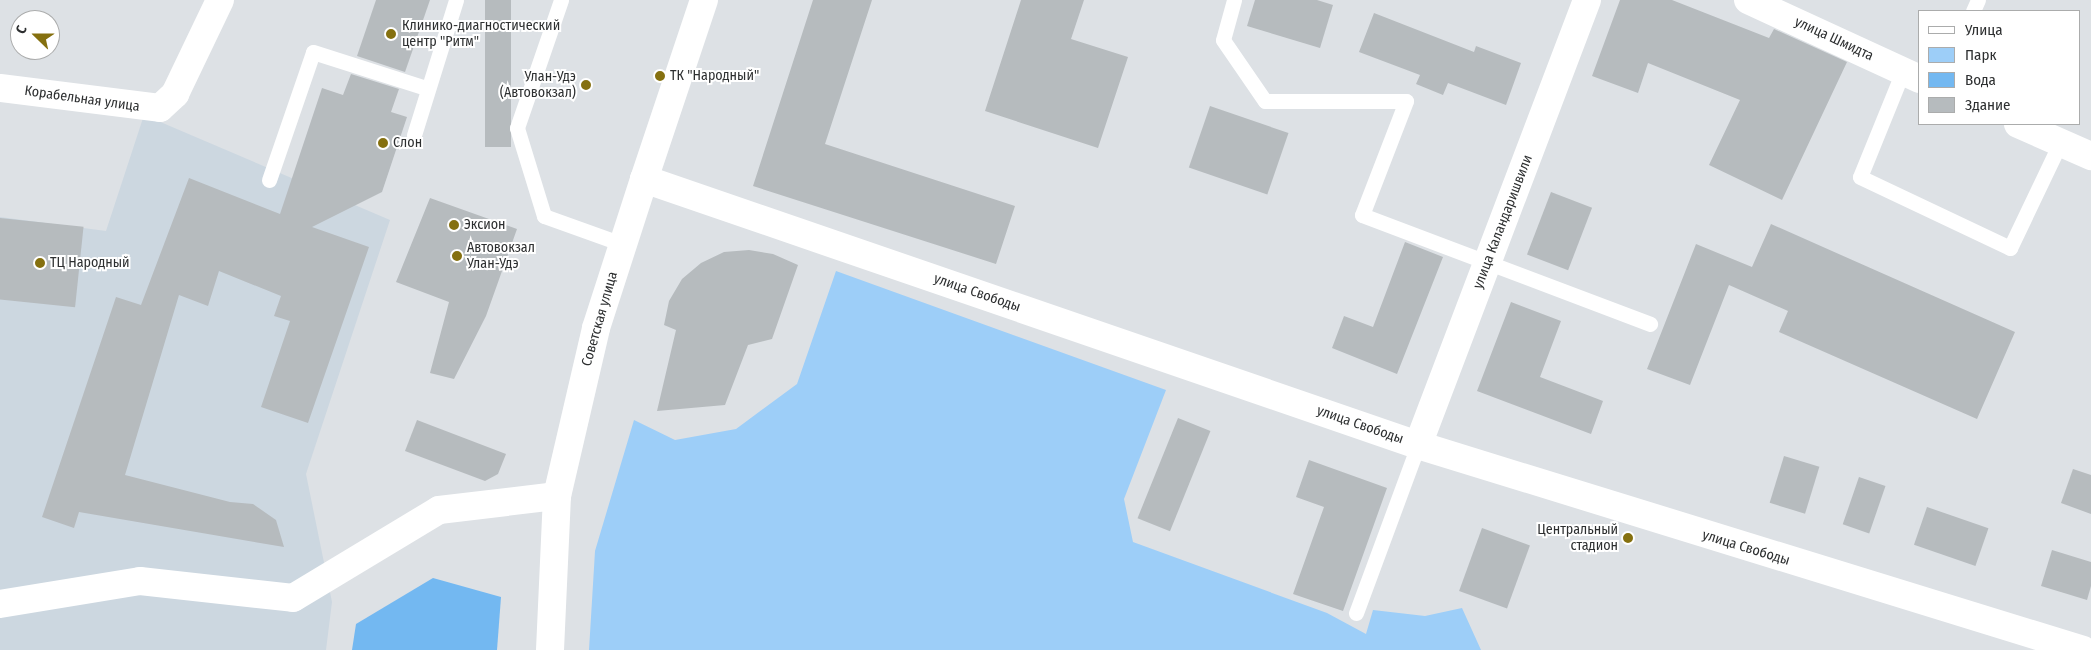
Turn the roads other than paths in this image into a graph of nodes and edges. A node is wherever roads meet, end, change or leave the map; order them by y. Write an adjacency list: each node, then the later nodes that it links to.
1 (220, 0): 9 (street, Корабельная улица)
2 (456, 0): 10 (lane)
3 (561, 0): 17 (lane)
4 (704, 0): 15 (street, Советская улица)
5 (1234, 0): 18 (lane)
6 (1587, 0): 18 (street, улица Каландаришвили)
7 (1748, 0): 8 (street, улица Шмидта)
8 (1911, 75): 13 (lane)
9 (0, 88)
10 (426, 88): 12 (lane); 16 (lane)
11 (2020, 125): 13 (street)
12 (414, 135)
13 (2060, 143): 14 (street)
14 (2091, 156)
15 (644, 179): 17 (street, Советская улица); 20 (street, улица Свободы)
16 (269, 180)
17 (622, 244): 21 (street, Советская улица)
18 (1488, 263): 19 (lane); 20 (street, улица Каландаришвили)
19 (1650, 324)
20 (1418, 445): 23 (lane); 25 (street, улица Свободы)
21 (557, 496): 22 (street); 24 (street, Советская улица)
22 (0, 604)
23 (1356, 613)
24 (550, 650)
25 (2083, 650)

